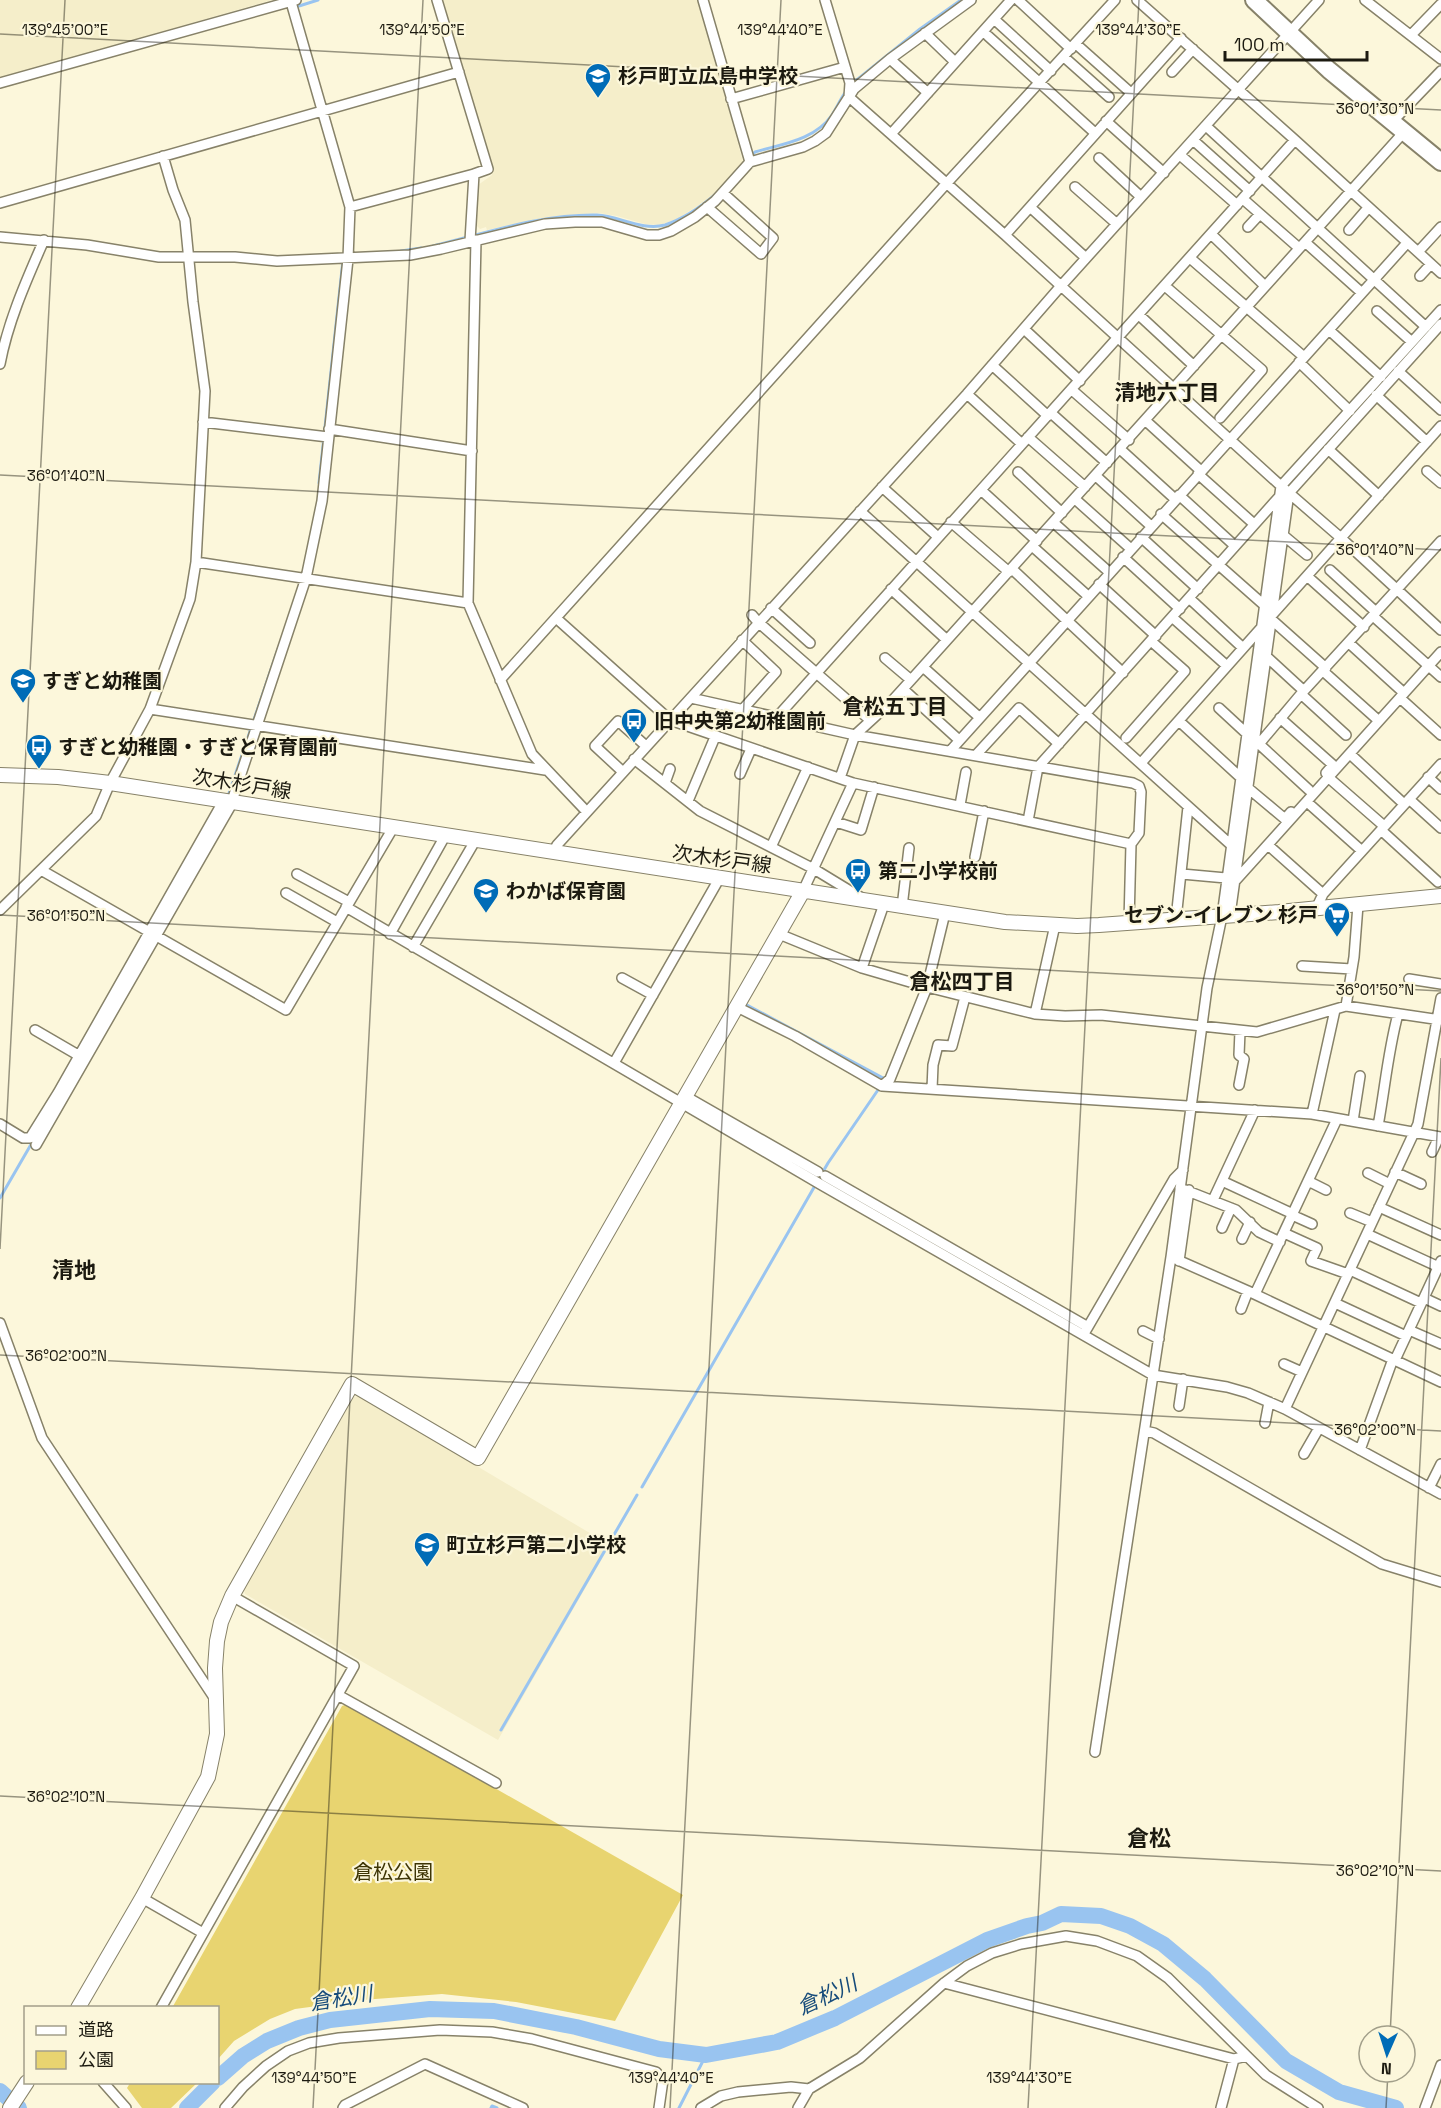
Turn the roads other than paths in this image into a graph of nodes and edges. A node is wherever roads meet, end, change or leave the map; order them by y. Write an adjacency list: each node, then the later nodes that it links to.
1 (437, 0): 29 (street)
2 (705, 0): 38 (street)
3 (825, 0): 26 (street)
4 (970, 0): 15 (street)
5 (1011, 0): 14 (street)
6 (1018, 0): 20 (street)
7 (1115, 0): 20 (street)
8 (1137, 0): 19 (street)
9 (1254, 0): 16 (highway)
10 (1319, 0): 16 (street)
11 (1365, 0): 17 (street)
12 (294, 1): 31 (street); 39 (street)
13 (1441, 4): 17 (street)
14 (994, 19): 25 (street); 27 (street)
15 (925, 33): 23 (street); 25 (street)
16 (1289, 34): 33 (street); 42 (highway)
17 (1411, 35): 24 (street)
18 (988, 36): 32 (street)
19 (1181, 38): 21 (street); 35 (street)
20 (1074, 46): 22 (street); 35 (street)
21 (1193, 49): 30 (street); 33 (street)
22 (1064, 57): 27 (street); 37 (street)
23 (890, 59): 34 (street); 36 (street)
24 (1441, 59)
25 (955, 62): 34 (street)
26 (845, 67): 36 (street); 38 (street)
27 (1051, 71): 32 (street)
28 (1441, 71): 42 (street)
29 (459, 72): 39 (street); 53 (street)
30 (1172, 72)
31 (0, 83)
32 (1038, 84): 43 (street); 55 (street)
33 (1239, 90): 41 (street); 46 (street)
34 (928, 93): 44 (street)
35 (1131, 93): 40 (street)
36 (849, 97): 44 (street); 50 (street)
37 (1109, 97)
38 (731, 99): 50 (street)
39 (322, 110): 48 (street); 62 (street)
40 (1106, 121): 43 (street); 52 (street)
41 (1206, 126): 45 (street); 54 (street)
42 (1398, 127): 51 (highway); 57 (street)
43 (1095, 133): 64 (street)
44 (891, 134): 55 (street)
45 (1193, 140): 47 (street); 60 (street)
46 (1295, 140): 54 (street); 57 (street)
47 (1180, 155): 52 (street); 60 (street)
48 (163, 156): 61 (street); 80 (street)
49 (1099, 158): 59 (street)
50 (750, 162): 58 (street)
51 (1441, 162)
52 (1164, 172): 59 (street)
53 (474, 174): 62 (street); 76 (street)
54 (1262, 178): 60 (street); 70 (street)
55 (946, 184): 73 (street); 185 (street)
56 (1075, 187): 67 (street)
57 (1351, 192): 65 (street); 70 (street)
58 (723, 193): 63 (street); 63 (street)
59 (1142, 197): 67 (street)
60 (1243, 198): 66 (street); 72 (street)
61 (0, 203)
62 (350, 207): 83 (street)
63 (707, 207): 76 (street)
64 (1030, 207): 73 (street); 81 (street)
65 (1368, 208): 71 (street); 77 (street)
66 (1260, 214): 68 (street); 78 (street)
67 (1117, 224): 81 (street)
68 (1248, 227)
69 (1441, 227): 79 (street)
70 (1318, 228): 78 (street); 87 (street)
71 (1349, 230)
72 (1211, 234): 82 (street); 88 (street)
73 (1005, 235): 90 (street)
74 (0, 237): 75 (street)
75 (44, 240): 80 (street); 104 (street)
76 (473, 240): 83 (street); 130 (street)
77 (1407, 243): 79 (street); 87 (street)
78 (1302, 245): 88 (street); 91 (street)
79 (1418, 252): 84 (street)
80 (188, 257): 83 (street); 121 (street)
81 (1086, 258): 90 (street)
82 (1190, 258): 89 (street); 92 (street)
83 (348, 259): 123 (street)
84 (1431, 264): 85 (street); 86 (street)
85 (1441, 273)
86 (1420, 276)
87 (1374, 279): 91 (street); 99 (street)
88 (1265, 285): 92 (street)
89 (1165, 286): 95 (street); 100 (street)
90 (1060, 287): 97 (street); 101 (street)
91 (1362, 293): 98 (street)
92 (1246, 308): 100 (street); 105 (street)
93 (1441, 310): 99 (street)
94 (1377, 311): 103 (street)
95 (1139, 315): 101 (street); 108 (street)
96 (1441, 324): 99 (street)
97 (1024, 329): 107 (street); 111 (street)
98 (1329, 330): 105 (street); 110 (street)
99 (1430, 330): 102 (street); 103 (street); 109 (street)
100 (1222, 335): 108 (street); 119 (street)
101 (1118, 339): 111 (street); 112 (street)
102 (1441, 340)
103 (1412, 342): 110 (street)
104 (1, 350): 106 (street)
105 (1302, 360): 117 (street); 125 (street)
106 (0, 364)
107 (992, 365): 114 (street); 118 (street)
108 (1194, 366): 112 (street)
109 (1398, 371): 115 (street); 116 (street)
110 (1381, 377): 117 (street)
111 (1080, 381): 113 (street)
112 (1174, 389): 120 (street); 125 (street)
113 (1072, 390): 118 (street); 124 (street)
114 (967, 394): 126 (street); 138 (street)
115 (1376, 395): 127 (street); 129 (street)
116 (1441, 410)
117 (1350, 411): 137 (street)
118 (1049, 414): 126 (street); 131 (street)
119 (1220, 418)
120 (1146, 421): 124 (street); 134 (street)
121 (203, 422): 123 (street); 164 (street)
122 (1441, 426): 127 (street)
123 (329, 433): 130 (street); 170 (street)
124 (1129, 440): 128 (street)
125 (1229, 440): 134 (street); 137 (street)
126 (1025, 441): 139 (street); 140 (street)
127 (1427, 442): 142 (street)
128 (1120, 449): 131 (street); 143 (street)
129 (1328, 449): 141 (street); 142 (street)
130 (472, 451): 177 (street)
131 (1107, 463): 135 (street)
132 (1427, 471): 136 (street)
133 (1018, 472): 147 (street)
134 (1200, 472): 143 (street); 151 (street)
135 (1096, 476): 139 (street); 152 (street)
136 (1441, 483)
137 (1281, 486): 141 (street); 144 (street)
138 (882, 487): 146 (street); 154 (street)
139 (1085, 488): 145 (street)
140 (981, 490): 149 (street); 158 (street)
141 (1289, 493): 153 (street); 156 (street)
142 (1378, 495): 156 (street)
143 (1177, 497): 148 (street); 159 (street)
144 (1279, 497): 151 (street); 178 (street)
145 (1075, 499): 147 (street); 160 (street)
146 (860, 511): 163 (street); 179 (street)
147 (1062, 513): 150 (street)
148 (1161, 514): 152 (street); 165 (street)
149 (951, 522): 154 (street); 167 (street)
150 (1054, 523): 158 (street); 168 (street)
151 (1254, 524): 159 (street)
152 (1151, 526): 155 (street)
153 (1283, 535): 161 (street); 184 (street)
154 (938, 537): 163 (street)
155 (1141, 537): 160 (street); 173 (street)
156 (1341, 538): 169 (street); 174 (street)
157 (1441, 540): 174 (street)
158 (1035, 543): 167 (street); 175 (street)
159 (1235, 546): 165 (street)
160 (1131, 549): 162 (street)
161 (1306, 555)
162 (1123, 557): 168 (street); 180 (street)
163 (916, 561): 172 (street); 181 (street)
164 (196, 562): 170 (street); 215 (street)
165 (1218, 565): 173 (street); 178 (street)
166 (1330, 570): 182 (street)
167 (1010, 571): 181 (street); 187 (street)
168 (1109, 572): 171 (street)
169 (1307, 576): 184 (street); 188 (street)
170 (306, 578): 177 (street); 225 (street)
171 (1099, 584): 175 (street); 191 (street)
172 (891, 589): 193 (street); 205 (street)
173 (1198, 589): 176 (street)
174 (1397, 590): 182 (street); 190 (street)
175 (1088, 596): 187 (street)
176 (1189, 598): 180 (street); 196 (street)
177 (468, 603): 208 (street)
178 (1264, 605): 189 (street)
179 (771, 608): 186 (street); 194 (street)
180 (1180, 609): 183 (street)
181 (973, 612): 193 (street); 200 (street)
182 (1375, 614): 188 (street); 202 (street)
183 (1172, 617): 191 (street); 201 (street)
184 (1272, 617): 198 (street); 204 (street)
185 (556, 618): 208 (street); 221 (street)
186 (755, 619): 192 (street); 205 (street)
187 (1066, 620): 200 (street); 206 (street)
188 (1364, 627): 195 (street)
189 (1261, 628): 196 (street); 226 (street)
190 (1441, 630)
191 (1154, 638): 206 (street); 231 (street)
192 (742, 640): 213 (street); 216 (street)
193 (947, 640): 203 (street)
194 (810, 643)
195 (1349, 643): 204 (street); 212 (street)
196 (1244, 648): 201 (street)
197 (1441, 652): 202 (street)
198 (1267, 657): 211 (street); 233 (street)
199 (885, 658): 209 (street)
200 (1029, 661): 217 (street); 219 (street)
201 (1227, 666): 224 (street)
202 (1428, 666): 207 (street); 212 (street)
203 (923, 667): 209 (street); 219 (street)
204 (1324, 669): 211 (street); 223 (street)
205 (815, 672): 218 (street); 222 (street)
206 (1123, 673): 217 (street)
207 (1441, 677)
208 (500, 680): 246 (street)
209 (911, 680): 210 (street)
210 (903, 689): 222 (street); 232 (street)
211 (1303, 692): 220 (street); 228 (street)
212 (1402, 695): 223 (street); 229 (street)
213 (691, 698): 216 (street); 221 (street)
214 (1219, 708): 226 (street)
215 (150, 709): 225 (street); 255 (street)
216 (743, 709): 218 (street)
217 (1087, 713): 234 (street); 241 (street)
218 (778, 716): 227 (street)
219 (979, 717): 232 (street)
220 (1280, 718): 233 (street); 261 (street)
221 (670, 720): 230 (street); 235 (street)
222 (870, 720): 227 (street)
223 (1379, 721): 238 (street)
224 (1179, 722): 241 (street); 251 (street)
225 (256, 726): 246 (street); 262 (street)
226 (1246, 733): 251 (street)
227 (855, 735): 237 (street); 253 (street)
228 (1346, 735)
229 (1441, 735)
230 (716, 737): 236 (street); 263 (street)
231 (1126, 738)
232 (959, 740): 237 (street)
233 (1257, 743): 259 (street); 261 (street)
234 (1059, 744): 239 (street); 243 (street)
235 (646, 746): 240 (street); 247 (street)
236 (751, 749): 244 (street); 249 (street)
237 (951, 750): 239 (street)
238 (1350, 754): 254 (street); 265 (street)
239 (976, 755): 243 (street)
240 (634, 759): 247 (street); 256 (street)
241 (1141, 763): 267 (street)
242 (1441, 764): 252 (street)
243 (1038, 767): 270 (street); 277 (street)
244 (808, 768): 253 (street); 280 (street)
245 (670, 769): 256 (street)
246 (545, 770): 269 (street)
247 (623, 772): 269 (street)
248 (966, 772): 266 (street)
249 (740, 774)
250 (0, 775): 255 (street, 次木杉戸線)
251 (1240, 777): 278 (street)
252 (1428, 777): 260 (street); 265 (street)
253 (840, 778): 257 (street)
254 (1329, 778): 264 (street); 273 (street)
255 (110, 783): 262 (street, 次木杉戸線); 286 (street)
256 (665, 783): 263 (street)
257 (853, 783): 258 (street); 271 (street)
258 (874, 787): 266 (street); 271 (street)
259 (1248, 788): 261 (street); 290 (street)
260 (1441, 789)
261 (1309, 790)
262 (228, 801): 272 (street, 次木杉戸線); 308 (street)
263 (688, 801): 280 (street)
264 (1307, 802): 279 (street); 282 (street)
265 (1406, 802): 273 (street); 274 (street)
266 (960, 805): 268 (street)
267 (1188, 807): 278 (street); 288 (street)
268 (984, 811): 270 (street); 284 (street)
269 (587, 812): 283 (street)
270 (1028, 821): 277 (street)
271 (836, 822): 285 (street)
272 (393, 828): 275 (street, 次木杉戸線); 297 (street)
273 (1383, 828): 282 (street); 291 (street)
274 (1441, 828)
275 (445, 836): 276 (street, 次木杉戸線); 309 (street)
276 (475, 841): 283 (street, 次木杉戸線); 311 (street)
277 (1131, 844): 306 (street)
278 (1230, 844): 290 (street)
279 (1268, 845): 290 (street); 294 (street)
280 (771, 847): 285 (street)
281 (909, 848): 299 (street)
282 (1362, 851): 294 (street)
283 (553, 853): 289 (street, 次木杉戸線)
284 (975, 857)
285 (814, 869): 292 (street); 295 (street)
286 (41, 870): 301 (street); 308 (street)
287 (297, 874): 297 (street)
288 (1182, 874): 290 (street); 304 (street)
289 (719, 879): 292 (street, 次木杉戸線); 319 (street)
290 (1231, 880): 303 (street)
291 (1440, 886): 298 (street, 次木杉戸線)
292 (803, 891): 295 (street, 次木杉戸線); 310 (street)
293 (286, 893): 305 (street)
294 (1323, 894): 300 (street)
295 (867, 901): 296 (street, 次木杉戸線)
296 (884, 904): 299 (street, 次木杉戸線); 313 (street)
297 (347, 905): 305 (street); 309 (street)
298 (1358, 905): 300 (street, 次木杉戸線); 314 (street)
299 (902, 907): 302 (street, 次木杉戸線)
300 (1316, 909): 303 (street, 次木杉戸線)
301 (0, 910)
302 (945, 913): 307 (street, 次木杉戸線); 318 (street)
303 (1226, 915): 304 (street, 次木杉戸線); 328 (street)
304 (1176, 918): 306 (street, 次木杉戸線)
305 (337, 922): 308 (street)
306 (1129, 922): 307 (street, 次木杉戸線)
307 (1055, 925): 325 (street)
308 (152, 934): 331 (street); 347 (street)
309 (390, 934): 311 (street)
310 (780, 934): 313 (street); 323 (street)
311 (413, 947): 332 (street)
312 (1302, 966): 314 (street)
313 (862, 968): 318 (street)
314 (1352, 969): 322 (street)
315 (622, 978): 319 (street)
316 (1409, 979): 317 (street)
317 (1441, 984)
318 (927, 987): 320 (street); 335 (street)
319 (653, 995): 332 (street)
320 (965, 997): 325 (street); 336 (street)
321 (1441, 998): 327 (street)
322 (1346, 1006): 324 (street); 326 (street)
323 (737, 1007): 335 (street); 337 (street)
324 (1335, 1010): 330 (street); 340 (street)
325 (1035, 1014): 328 (street)
326 (1398, 1014): 327 (street); 344 (street)
327 (1439, 1020): 345 (street)
328 (1201, 1027): 330 (street); 338 (street)
329 (35, 1030): 331 (street)
330 (1240, 1031): 334 (street)
331 (78, 1055): 343 (street)
332 (614, 1063): 337 (street)
333 (1360, 1076): 342 (street)
334 (1239, 1085)
335 (882, 1086): 336 (street)
336 (932, 1089): 338 (street)
337 (683, 1099): 381 (street); 381 (street); 405 (street)
338 (1192, 1106): 339 (street); 349 (street)
339 (1255, 1110): 340 (street); 352 (street)
340 (1312, 1114): 341 (street)
341 (1338, 1119): 342 (street); 353 (street)
342 (1353, 1121): 344 (street)
343 (0, 1124)
344 (1378, 1126): 345 (street)
345 (1414, 1132): 346 (street); 350 (street)
346 (1440, 1137): 348 (street)
347 (36, 1145)
348 (1432, 1152)
349 (1183, 1170): 356 (street); 381 (street)
350 (1395, 1172): 354 (street); 355 (street)
351 (1368, 1173): 354 (street)
352 (1222, 1181): 358 (street); 362 (street)
353 (1308, 1181): 357 (street); 362 (street)
354 (1390, 1184): 359 (street)
355 (1422, 1184)
356 (1184, 1189): 358 (street); 371 (street)
357 (1326, 1190)
358 (1213, 1200): 360 (street)
359 (1379, 1207): 364 (street); 368 (street)
360 (1231, 1208): 363 (street); 366 (street)
361 (1350, 1213): 364 (street)
362 (1293, 1214): 365 (street); 369 (street)
363 (1250, 1222): 369 (street); 370 (street)
364 (1372, 1222): 367 (street)
365 (1312, 1224)
366 (1222, 1228)
367 (1367, 1234): 372 (street); 373 (street)
368 (1441, 1235)
369 (1282, 1237): 373 (street); 374 (street)
370 (1242, 1239)
371 (1175, 1259): 374 (street); 385 (street)
372 (1440, 1265): 375 (street)
373 (1349, 1272): 375 (street); 376 (street)
374 (1252, 1293): 378 (street); 380 (street)
375 (1422, 1301): 377 (street); 384 (street)
376 (1335, 1303): 380 (street); 384 (street)
377 (1441, 1306)
378 (1241, 1309)
379 (0, 1323): 383 (street)
380 (1324, 1327): 387 (street); 389 (street)
381 (1086, 1331): 390 (street)
382 (1143, 1331): 385 (street)
383 (2, 1333): 407 (street)
384 (1408, 1333): 386 (street); 387 (street)
385 (1159, 1339): 390 (street)
386 (1441, 1344)
387 (1394, 1360): 392 (street); 399 (street)
388 (1284, 1364): 389 (street)
389 (1302, 1372): 395 (street)
390 (1154, 1375): 391 (street); 398 (street)
391 (1183, 1379): 393 (street); 394 (street)
392 (1441, 1382)
393 (1269, 1402): 395 (street); 396 (street)
394 (1179, 1406)
395 (1285, 1409): 397 (street)
396 (1265, 1423)
397 (1319, 1428): 399 (street); 400 (street)
398 (1145, 1431): 404 (street); 408 (street)
399 (1360, 1450): 402 (street)
400 (1304, 1454)
401 (1441, 1464): 402 (street)
402 (1429, 1488): 403 (street)
403 (1441, 1494)
404 (1441, 1582)
405 (232, 1596): 406 (street); 407 (street)
406 (338, 1695): 409 (street); 411 (street)
407 (217, 1702): 410 (street)
408 (1095, 1752)
409 (496, 1783)
410 (142, 1898): 411 (street); 413 (street)
411 (203, 1934): 414 (street)
412 (944, 1983): 415 (street); 416 (street); 421 (street)
413 (79, 2006)
414 (162, 2006)
415 (1247, 2056): 416 (street); 425 (street)
416 (1234, 2059): 434 (street)
417 (1441, 2065): 423 (street)
418 (26, 2084): 426 (street)
419 (106, 2084): 422 (street)
420 (117, 2084): 422 (street)
421 (809, 2089): 432 (street); 433 (street)
422 (112, 2092): 427 (street)
423 (1429, 2095): 424 (street); 435 (street)
424 (1441, 2096)
425 (1313, 2107)
426 (10, 2108)
427 (126, 2108)
428 (225, 2108): 431 (street)
429 (343, 2108): 430 (street)
430 (523, 2108)
431 (659, 2108)
432 (701, 2108)
433 (798, 2108)
434 (1221, 2108)
435 (1425, 2108)

